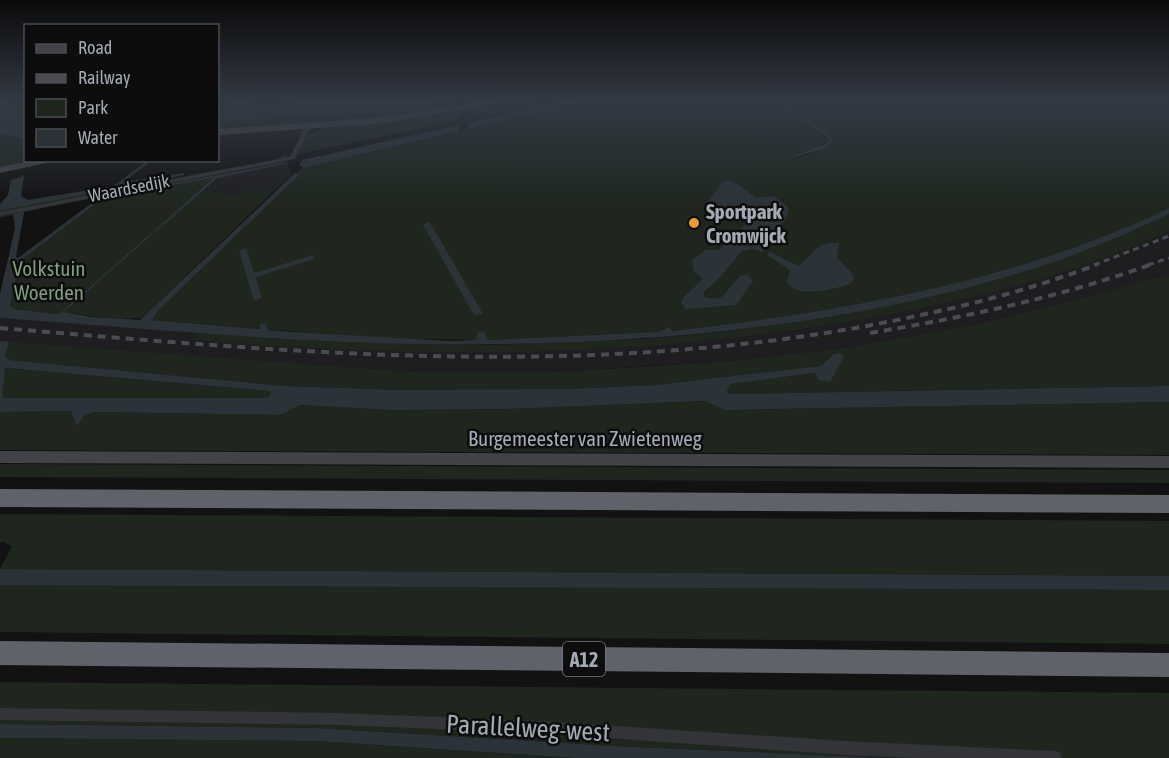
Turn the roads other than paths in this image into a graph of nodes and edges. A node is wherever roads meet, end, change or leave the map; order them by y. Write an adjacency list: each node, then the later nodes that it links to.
1 (304, 136): 4 (street, Waardsedijk)
2 (43, 162): 3 (main road)
3 (0, 170)
4 (0, 214)
5 (0, 457): 6 (main road, Burgemeester van Zwietenweg)
6 (1169, 462)
7 (0, 498): 8 (highway)
8 (1169, 504)
9 (0, 653): 10 (highway, A12)
10 (1169, 665)
11 (0, 714): 12 (street, Parallelweg-west)
12 (1054, 758)

